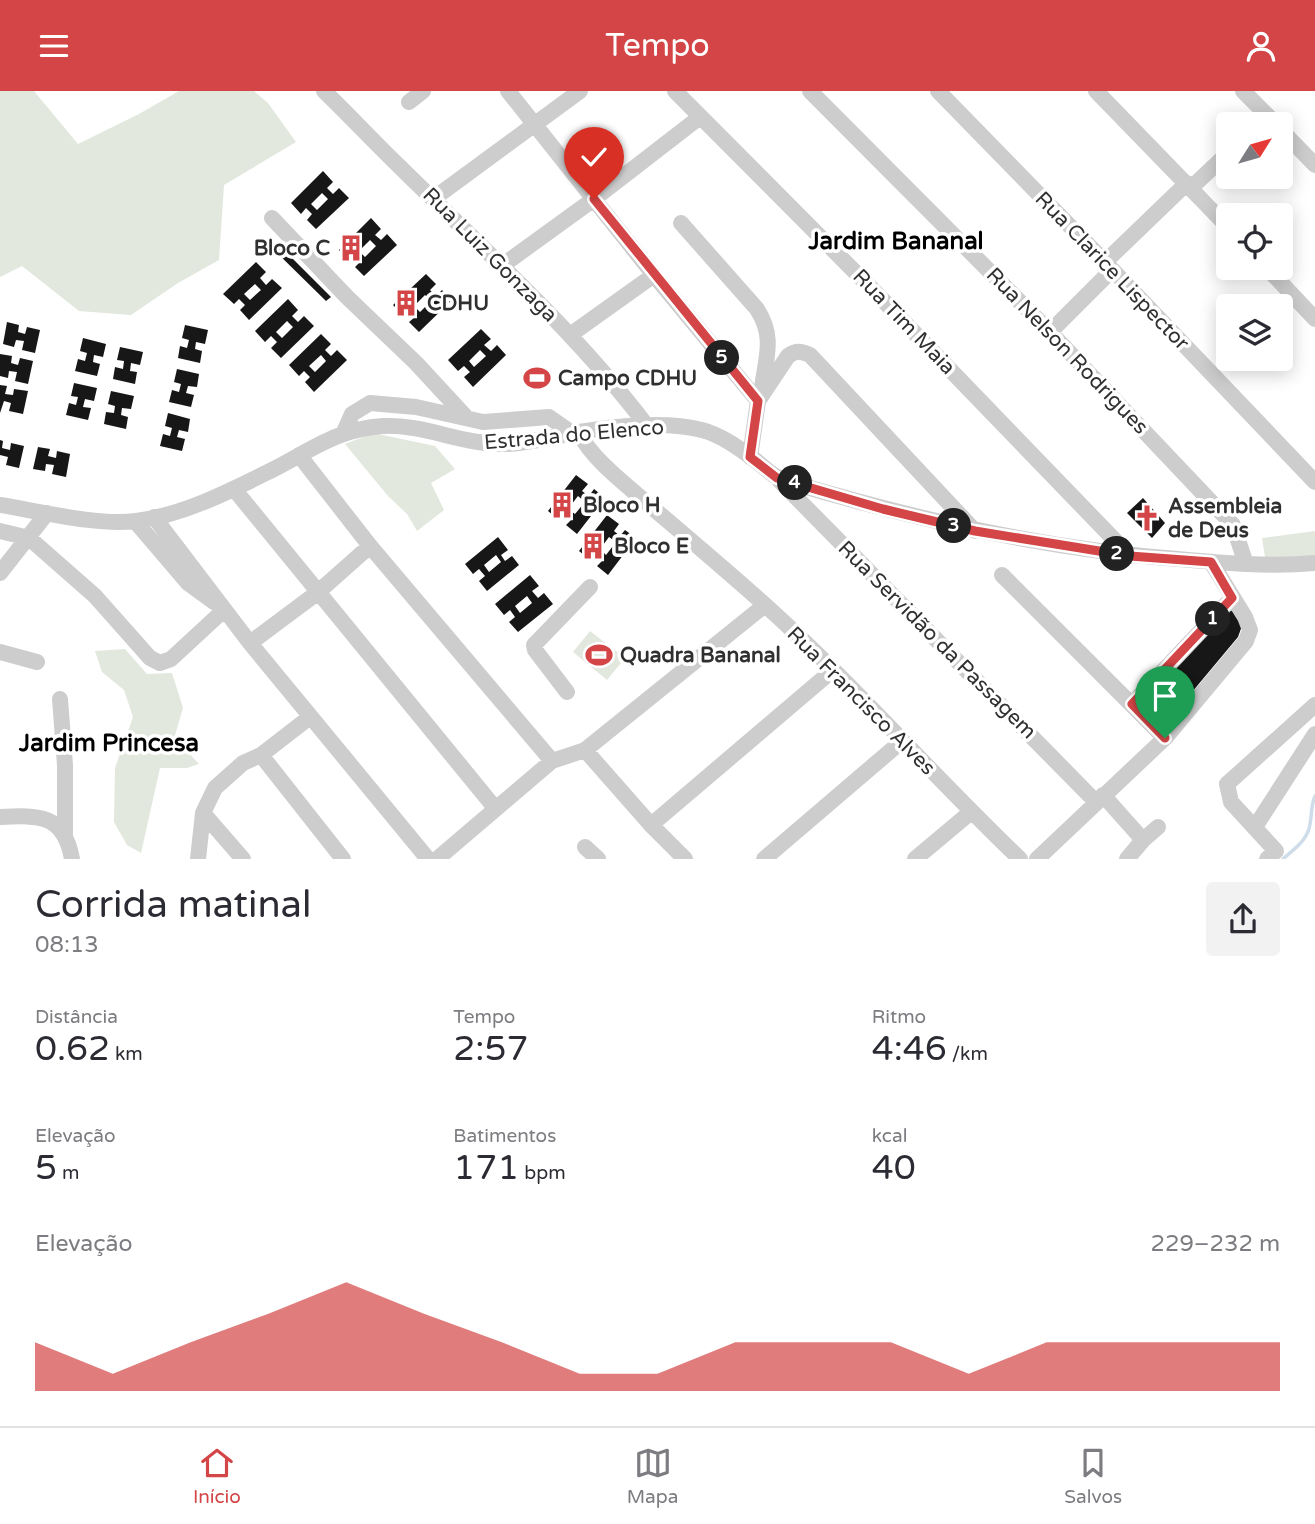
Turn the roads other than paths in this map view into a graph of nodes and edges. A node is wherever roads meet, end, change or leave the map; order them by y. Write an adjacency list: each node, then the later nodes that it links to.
1 (324, 91): 18 (street, Rua Luiz Gonzaga)
2 (423, 91): 10 (street)
3 (508, 91): 13 (street)
4 (580, 91): 13 (street)
5 (675, 91): 12 (street, Rua Tim Maia)
6 (810, 91): 28 (street, Rua Nelson Rodrigues)
7 (937, 91): 24 (street, Rua Clarice Lispector)
8 (1096, 91): 17 (street)
9 (1243, 91): 11 (street)
10 (409, 102)
11 (1260, 112)
12 (700, 117): 19 (street); 50 (street, Rua Tim Maia)
13 (536, 124): 18 (street); 19 (street)
14 (1293, 142): 16 (street)
15 (1216, 163): 17 (street)
16 (1315, 165)
17 (1189, 185): 20 (street); 24 (street)
18 (433, 199): 23 (street, Rua Luiz Gonzaga)
19 (594, 199): 23 (street); 25 (street)
20 (1216, 214)
21 (272, 218): 30 (street)
22 (681, 223): 31 (street)
23 (503, 265): 29 (street, Rua Luiz Gonzaga)
24 (1109, 266): 28 (street); 40 (street, Rua Clarice Lispector)
25 (654, 275): 29 (street); 31 (street)
26 (1278, 280): 27 (street)
27 (1315, 319)
28 (1050, 332): 53 (street, Rua Nelson Rodrigues)
29 (570, 335): 34 (street, Rua Luiz Gonzaga)
30 (430, 379): 32 (street); 33 (street)
31 (760, 397): 38 (street); 47 (street)
32 (416, 407): 33 (street); 35 (street)
33 (465, 416): 36 (street)
34 (647, 426): 36 (street, Estrada do Elenco); 38 (street, Estrada do Elenco)
35 (344, 432): 36 (street, Estrada do Elenco); 37 (street, Estrada do Elenco)
36 (575, 433): 59 (street, Rua Francisco Alves)
37 (299, 455): 41 (street, Estrada do Elenco); 49 (street)
38 (750, 457): 39 (street, Estrada do Elenco)
39 (777, 478): 47 (street, Estrada do Elenco); 76 (street, Rua Servidão da Passagem)
40 (1315, 482)
41 (234, 489): 44 (street, Estrada do Elenco); 57 (street)
42 (0, 505): 43 (street, Estrada do Elenco)
43 (47, 513): 45 (street, Estrada do Elenco); 48 (street)
44 (154, 517): 45 (street, Estrada do Elenco); 60 (street)
45 (135, 521): 60 (street)
46 (0, 531): 48 (street)
47 (975, 531): 50 (street, Estrada do Elenco)
48 (30, 538): 54 (street); 60 (street)
49 (370, 545): 57 (street); 75 (street)
50 (1130, 556): 51 (street, Estrada do Elenco)
51 (1211, 562): 53 (street, Estrada do Elenco); 58 (street)
52 (1315, 563): 53 (street, Estrada do Elenco)
53 (1246, 564)
54 (0, 573)
55 (1002, 575): 67 (street)
56 (590, 587): 65 (street)
57 (317, 593): 61 (street); 77 (street)
58 (1232, 598): 67 (street); 71 (street)
59 (765, 605): 64 (street, Rua Francisco Alves); 73 (street)
60 (223, 609): 61 (street)
61 (250, 643): 69 (street)
62 (0, 652): 63 (street)
63 (37, 662)
64 (833, 670): 72 (street, Rua Francisco Alves); 81 (street)
65 (567, 692)
66 (60, 699): 84 (street)
67 (1132, 704): 71 (street)
68 (1315, 705): 83 (street)
69 (310, 717): 74 (street); 92 (street)
70 (1315, 734): 83 (street)
71 (1165, 738): 76 (street)
72 (902, 741): 78 (street, Rua Francisco Alves); 96 (street)
73 (585, 750): 75 (street); 81 (street)
74 (261, 755): 79 (street); 91 (street)
75 (552, 761): 77 (street)
76 (1099, 799): 85 (street, Rua Servidão da Passagem); 99 (street)
77 (495, 809): 93 (street)
78 (971, 812): 97 (street); 98 (street, Rua Francisco Alves)
79 (203, 813): 89 (street); 90 (street)
80 (0, 817): 84 (street)
81 (651, 825): 95 (street)
82 (1158, 827): 85 (street)
83 (1255, 827): 87 (street)
84 (65, 836): 88 (street)
85 (1143, 840): 100 (street)
86 (585, 847): 94 (street)
87 (1271, 855)
88 (72, 859)
89 (198, 859)
90 (243, 859)
91 (344, 859)
92 (428, 859)
93 (437, 859)
94 (598, 859)
95 (685, 859)
96 (764, 859)
97 (915, 859)
98 (1020, 859)
99 (1037, 859)
100 (1127, 859)

